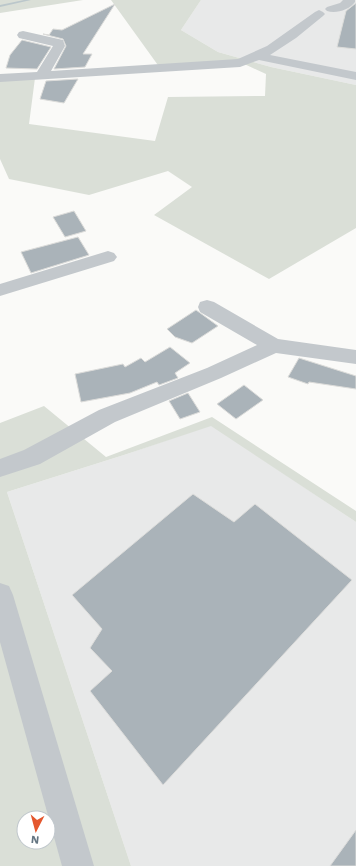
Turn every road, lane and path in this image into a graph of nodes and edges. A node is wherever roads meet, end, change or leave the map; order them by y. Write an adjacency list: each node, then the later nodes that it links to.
1 (349, 0): 3 (street)
2 (23, 35): 4 (street)
3 (257, 56): 4 (street); 5 (street)
4 (41, 76): 6 (street)
5 (356, 76)
6 (0, 78)
7 (108, 257): 8 (street)
8 (0, 290)
9 (206, 307): 10 (street)
10 (274, 346): 11 (street); 12 (street)
11 (356, 357)
12 (0, 468)
13 (0, 595): 14 (street)
14 (78, 866)

